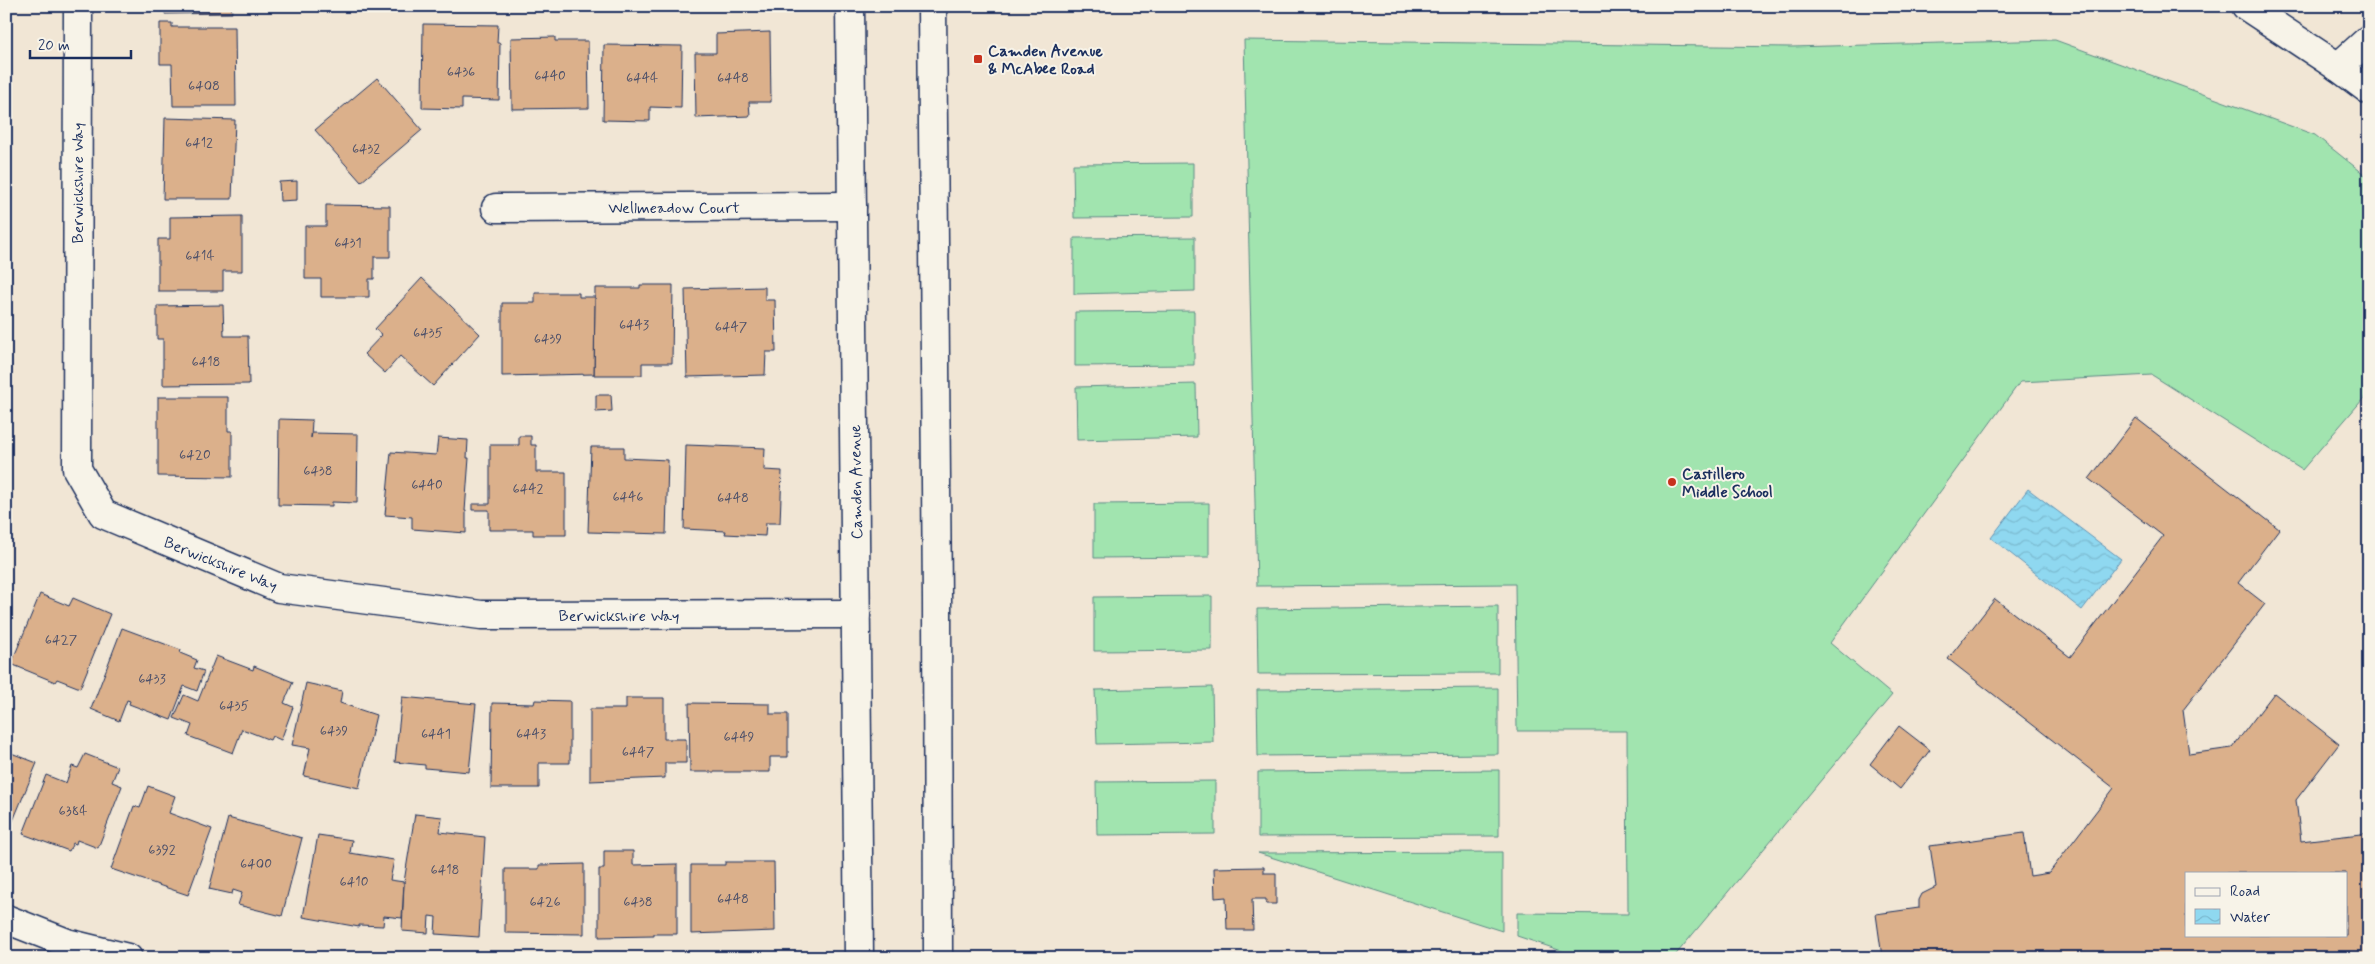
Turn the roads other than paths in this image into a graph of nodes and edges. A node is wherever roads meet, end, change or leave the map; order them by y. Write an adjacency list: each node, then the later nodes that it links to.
1 (78, 6): 10 (street, Berwickshire Way)
2 (850, 6): 8 (street, Camden Avenue)
3 (932, 6): 14 (street)
4 (2246, 6): 6 (street)
5 (2369, 39): 6 (street)
6 (2338, 67): 7 (street)
7 (2369, 90)
8 (852, 206): 9 (street, Wellmeadow Court); 10 (street, Camden Avenue)
9 (496, 208)
10 (856, 614): 13 (street, Camden Avenue)
11 (6, 919): 12 (street)
12 (128, 958)
13 (859, 958)
14 (938, 958)

